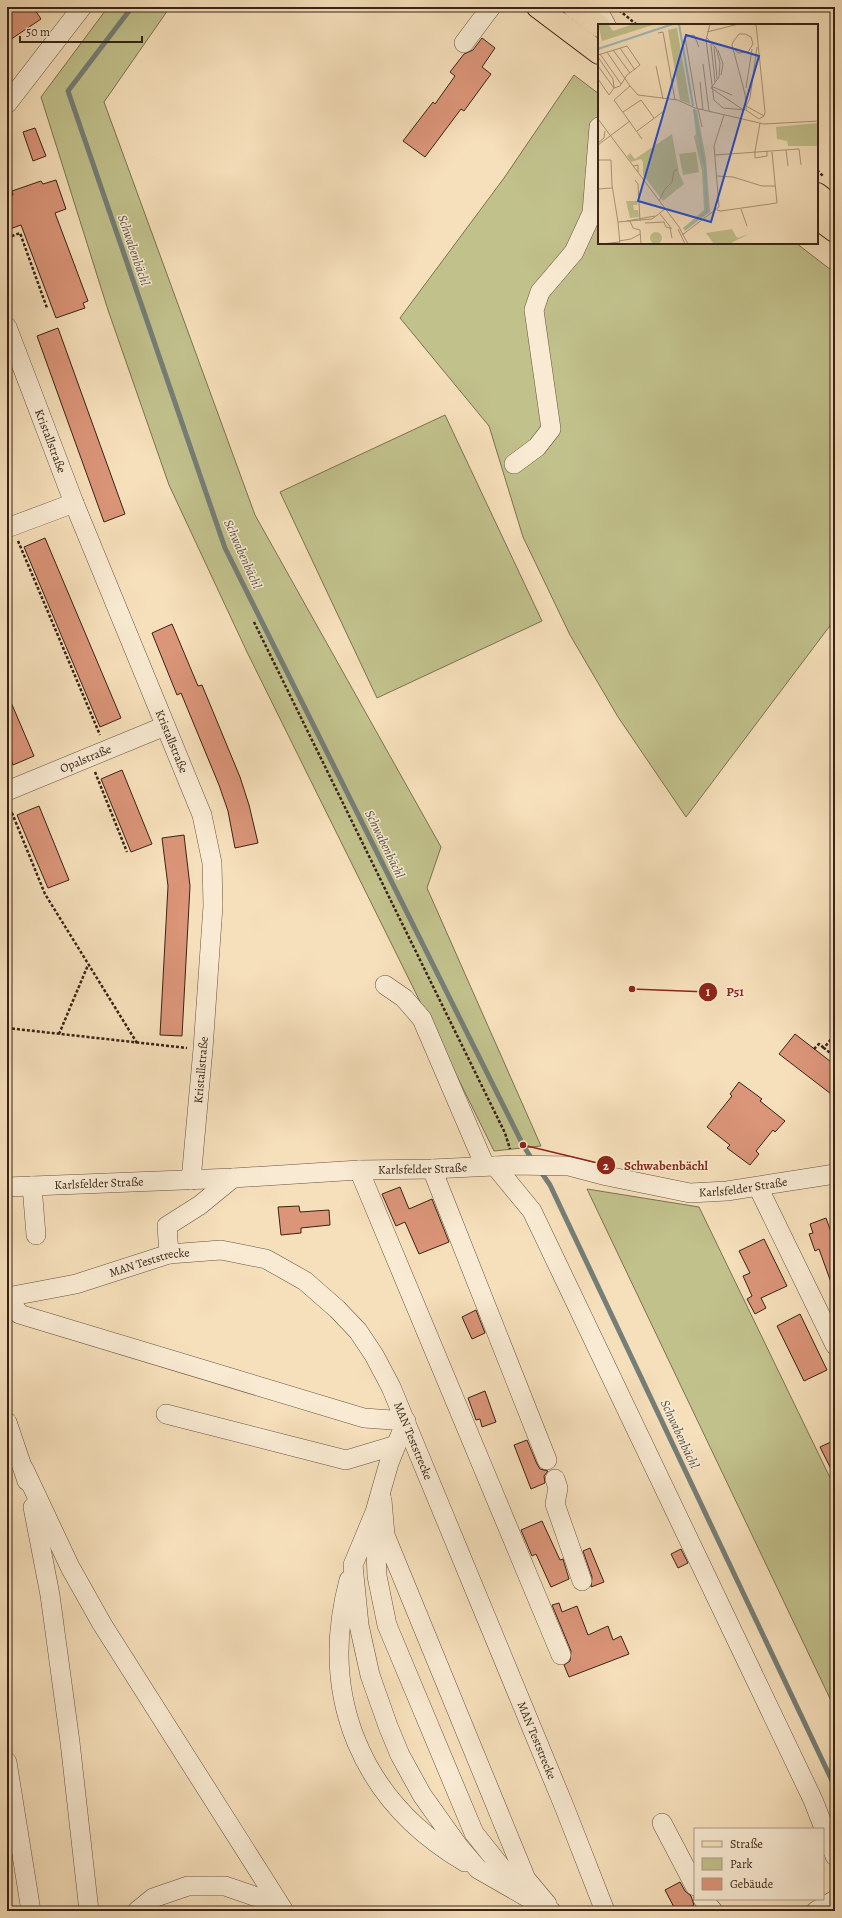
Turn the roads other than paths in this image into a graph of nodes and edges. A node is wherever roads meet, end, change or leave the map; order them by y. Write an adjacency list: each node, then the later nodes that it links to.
1 (82, 7): 10 (street)
2 (491, 7): 8 (street)
3 (538, 7): 9 (main road)
4 (574, 7): 7 (main road)
5 (596, 7): 6 (street)
6 (605, 24)
7 (598, 25)
8 (464, 43)
9 (598, 52)
10 (7, 104)
11 (598, 139): 17 (street)
12 (818, 195): 13 (main road)
13 (835, 208)
14 (818, 219): 15 (main road)
15 (835, 231)
16 (7, 328): 18 (street, Kristallstraße)
17 (514, 464)
18 (74, 503): 19 (street); 20 (street, Kristallstraße)
19 (10, 528)
20 (165, 726): 21 (street, Opalstraße); 28 (street, Kristallstraße)
21 (7, 791)
22 (385, 985): 23 (street)
23 (490, 1166): 24 (street, Karlsfelder Straße); 31 (street, Karlsfelder Straße); 50 (street)
24 (432, 1169): 25 (street, Karlsfelder Straße); 40 (street)
25 (359, 1170): 27 (street, Karlsfelder Straße); 47 (street)
26 (835, 1174): 31 (street, Karlsfelder Straße)
27 (233, 1178): 28 (street, Karlsfelder Straße); 33 (street)
28 (191, 1180): 29 (street, Karlsfelder Straße)
29 (32, 1186): 30 (street, Karlsfelder Straße); 32 (street)
30 (7, 1187)
31 (758, 1187): 35 (street)
32 (36, 1234)
33 (169, 1254): 34 (street, MAN Teststrecke); 37 (street, MAN Teststrecke)
34 (8, 1297): 37 (street)
35 (835, 1345)
36 (166, 1414): 39 (street)
37 (406, 1421): 39 (street); 62 (street, MAN Teststrecke)
38 (7, 1422): 41 (street)
39 (396, 1445): 43 (street)
40 (547, 1460)
41 (24, 1469): 57 (street); 60 (street)
42 (555, 1480): 46 (street)
43 (381, 1493): 44 (street); 61 (street)
44 (375, 1512): 45 (street); 53 (street)
45 (353, 1565): 51 (street); 51 (street)
46 (582, 1581)
47 (561, 1655)
48 (7, 1762): 56 (street)
49 (662, 1823): 52 (street)
50 (835, 1856)
51 (478, 1869): 53 (street)
52 (694, 1884)
53 (524, 1896): 61 (street)
54 (704, 1900): 63 (street)
55 (835, 1900): 64 (street)
56 (31, 1911)
57 (89, 1911)
58 (137, 1911): 59 (street)
59 (278, 1911)
60 (284, 1911)
61 (552, 1911)
62 (605, 1911)
63 (712, 1911)
64 (816, 1911)

